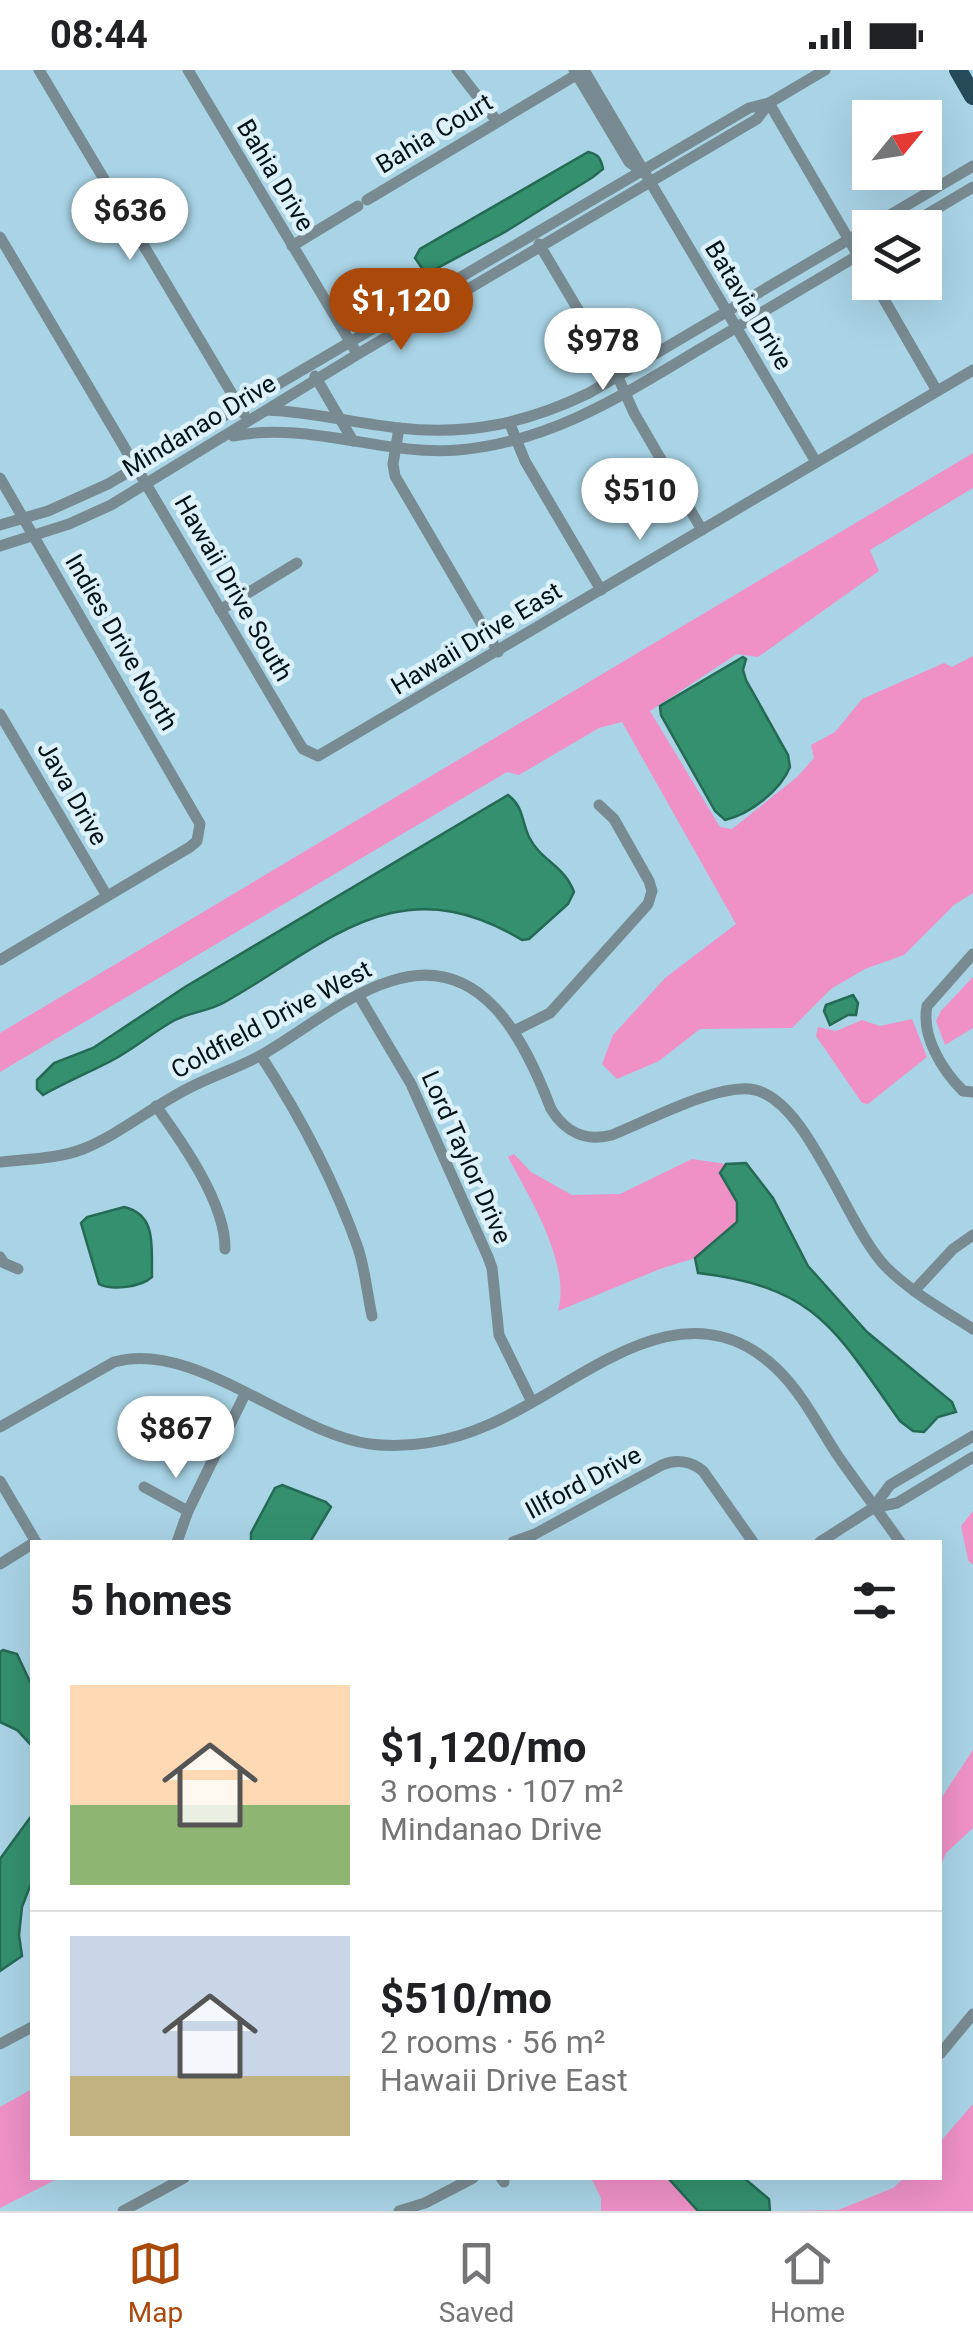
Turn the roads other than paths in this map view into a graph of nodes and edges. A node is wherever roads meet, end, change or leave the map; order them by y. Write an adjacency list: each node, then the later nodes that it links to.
1 (39, 70): 33 (street)
2 (188, 70): 20 (street, Bahia Drive)
3 (457, 70): 9 (street)
4 (825, 70): 8 (street, Mindanao Drive)
5 (958, 70): 7 (highway)
6 (578, 72): 9 (street, Bahia Court); 11 (street, Batavia Drive)
7 (973, 96)
8 (769, 103): 11 (street, Mindanao Drive); 18 (street)
9 (496, 120): 20 (street, Bahia Court)
10 (973, 166): 12 (street)
11 (646, 177): 19 (street, Mindanao Drive); 24 (street, Batavia Drive)
12 (942, 185)
13 (973, 187): 15 (street)
14 (933, 190): 15 (street); 18 (street)
15 (944, 204): 16 (street)
16 (934, 210)
17 (0, 237): 43 (street, Hawaii Drive South)
18 (848, 240): 21 (street); 24 (street)
19 (538, 242): 26 (street, Mindanao Drive); 29 (street)
20 (292, 246): 26 (street, Bahia Drive)
21 (852, 246)
22 (852, 260): 25 (street)
23 (884, 300): 31 (street)
24 (727, 310): 25 (street, Batavia Drive); 29 (street)
25 (737, 327): 32 (street); 42 (street, Batavia Drive)
26 (354, 349): 27 (street, Mindanao Drive); 30 (street, Mindanao Drive)
27 (309, 369): 30 (street); 33 (street, Mindanao Drive)
28 (973, 370): 31 (street, Hawaii Drive East)
29 (617, 375): 32 (street); 36 (street)
30 (318, 380): 34 (street, Mindanao Drive); 35 (street)
31 (937, 391): 42 (street, Hawaii Drive East)
32 (626, 394): 40 (street); 48 (street)
33 (241, 408): 34 (street); 37 (street); 43 (street, Mindanao Drive)
34 (266, 410): 35 (street); 37 (street, Mindanao Drive)
35 (340, 418): 38 (street); 39 (street)
36 (510, 424): 38 (street); 40 (street)
37 (253, 427): 39 (street); 45 (street, Mindanao Drive)
38 (398, 428): 41 (street)
39 (353, 440): 41 (street)
40 (517, 442): 41 (street); 52 (street)
41 (396, 448): 54 (street)
42 (816, 462): 48 (street, Hawaii Drive East)
43 (137, 466): 45 (street, Hawaii Drive South); 46 (street, Mindanao Drive)
44 (0, 478): 46 (street, Indies Drive North)
45 (147, 484): 49 (street, Mindanao Drive); 53 (street, Hawaii Drive South)
46 (24, 519): 47 (street, Mindanao Drive); 49 (street, Indies Drive North)
47 (0, 525)
48 (702, 530): 52 (street, Hawaii Drive East)
49 (34, 536): 50 (street, Mindanao Drive); 58 (street, Indies Drive North)
50 (0, 546)
51 (298, 563): 53 (street)
52 (601, 590): 54 (street, Hawaii Drive East)
53 (220, 610): 56 (street, Hawaii Drive South)
54 (498, 652): 56 (street, Hawaii Drive East)
55 (0, 714): 58 (street, Java Drive)
56 (311, 753)
57 (599, 804): 62 (street)
58 (107, 896): 60 (street)
59 (973, 954): 64 (street)
60 (1, 959)
61 (359, 996): 62 (street, Coldfield Drive West); 63 (street, Coldfield Drive West); 75 (street, Lord Taylor Drive)
62 (516, 1030): 71 (street, Coldfield Drive West)
63 (260, 1056): 65 (street, Coldfield Drive West); 72 (street)
64 (973, 1092)
65 (156, 1106): 66 (street, Coldfield Drive West); 68 (street)
66 (0, 1162)
67 (973, 1235): 71 (street)
68 (225, 1249)
69 (0, 1257): 70 (street)
70 (18, 1269)
71 (914, 1291): 73 (street, Coldfield Drive West)
72 (372, 1316)
73 (973, 1330)
74 (244, 1394): 75 (street); 76 (street); 82 (street)
75 (532, 1400): 81 (street)
76 (0, 1427)
77 (973, 1436): 81 (street)
78 (973, 1457): 81 (street)
79 (0, 1480): 83 (street)
80 (144, 1487): 82 (street)
81 (874, 1508): 87 (street); 88 (street)
82 (188, 1511): 84 (street)
83 (33, 1540)
84 (179, 1540)
85 (518, 1540): 86 (street, Illford Drive)
86 (752, 1540)
87 (823, 1540)
88 (898, 1540)
89 (30, 1546): 90 (street)
90 (0, 1564)
91 (973, 2014): 94 (street)
92 (30, 2028): 93 (street)
93 (0, 2044)
94 (942, 2052)
95 (180, 2180): 97 (street)
96 (469, 2180): 98 (street)
97 (123, 2211)
98 (399, 2211)

